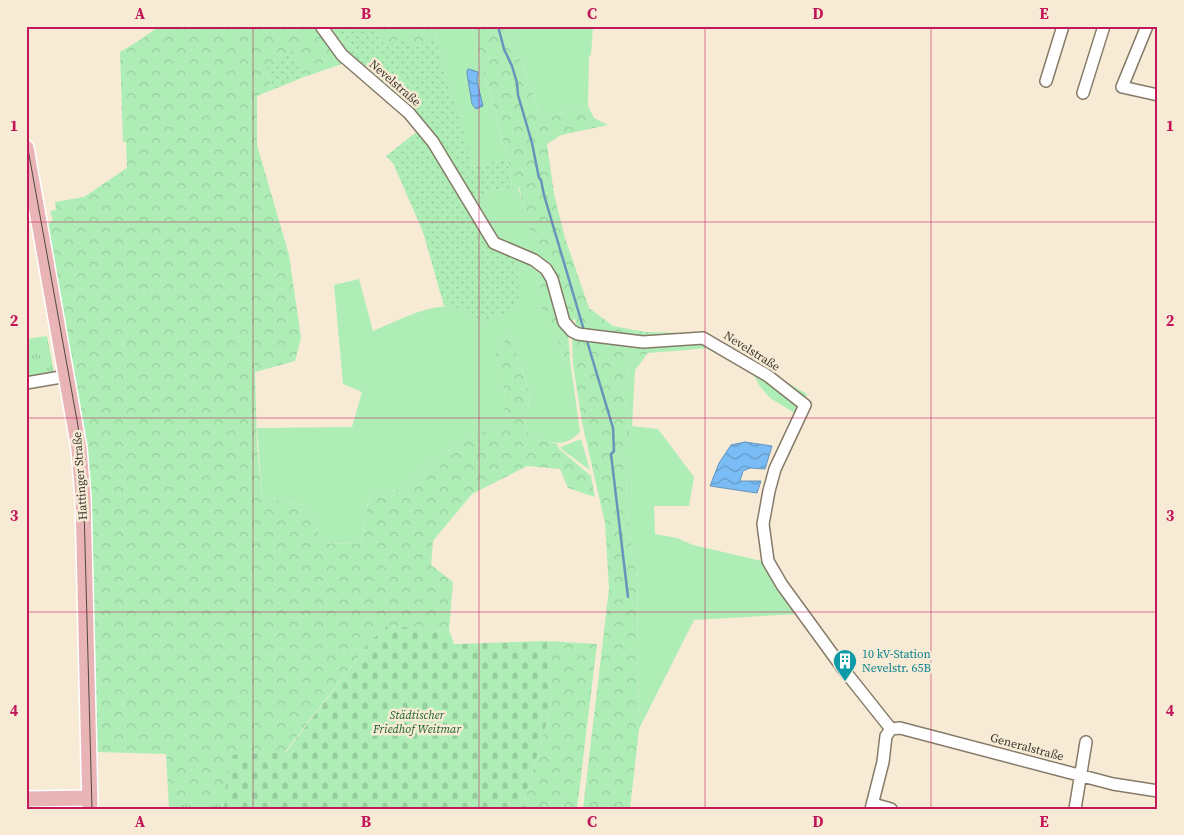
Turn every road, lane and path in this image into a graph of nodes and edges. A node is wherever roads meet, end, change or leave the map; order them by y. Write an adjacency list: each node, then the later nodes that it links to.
1 (321, 26): 11 (street, Nevelstraße)
2 (1063, 26): 5 (street)
3 (1104, 26): 6 (street)
4 (1147, 26): 7 (street)
5 (1046, 81)
6 (1083, 93)
7 (1158, 95)
8 (26, 148): 9 (main road, Hattinger Straße)
9 (67, 376): 10 (street); 16 (main road, Hattinger Straße)
10 (26, 383)
11 (891, 729): 13 (street, Generalstraße); 17 (street)
12 (1086, 742): 13 (street)
13 (1080, 775): 14 (street, Generalstraße); 19 (street)
14 (1158, 791)
15 (26, 800): 16 (main road)
16 (90, 803)
17 (872, 806): 18 (street)
18 (892, 809)
19 (1075, 809)

